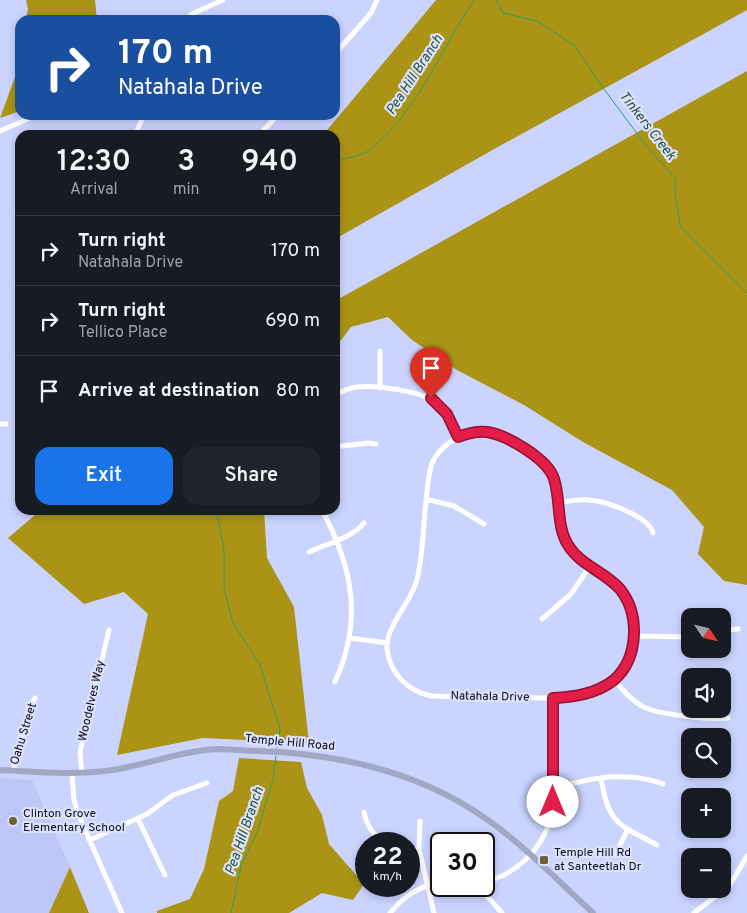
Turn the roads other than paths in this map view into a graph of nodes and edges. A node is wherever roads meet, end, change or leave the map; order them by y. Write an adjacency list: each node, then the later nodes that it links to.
1 (223, 0): 3 (street)
2 (377, 0): 4 (street)
3 (191, 15)
4 (340, 48)
5 (25, 120): 8 (street)
6 (273, 120): 7 (street)
7 (264, 130)
8 (0, 131)
9 (380, 351): 10 (street)
10 (380, 388): 11 (street); 12 (street)
11 (340, 393)
12 (458, 437): 15 (street); 16 (street, Natahala Drive)
13 (376, 444): 14 (street)
14 (340, 446)
15 (426, 499): 19 (street); 31 (street)
16 (558, 503): 20 (street); 23 (street, Natahala Drive)
17 (324, 515): 21 (street)
18 (364, 523): 21 (street)
19 (484, 524)
20 (653, 533)
21 (337, 540): 22 (street); 30 (street)
22 (309, 552)
23 (590, 566): 24 (street); 28 (street, Natahala Drive)
24 (542, 619)
25 (731, 629): 26 (street)
26 (738, 629)
27 (109, 630): 41 (street, Woodelves Way)
28 (634, 636): 29 (street); 32 (street, Natahala Drive)
29 (681, 637)
30 (350, 638): 31 (street); 33 (street)
31 (388, 643): 35 (street, Natahala Drive)
32 (614, 680): 35 (street, Natahala Drive); 36 (street)
33 (335, 682)
34 (35, 698): 40 (street, Oahu Street)
35 (553, 698): 45 (street)
36 (681, 716)
37 (702, 718): 38 (street)
38 (728, 718)
39 (0, 770): 40 (main road, Temple Hill Road)
40 (13, 771): 42 (main road, Temple Hill Road)
41 (82, 773): 42 (main road, Temple Hill Road); 57 (main road, Temple Hill Road)
42 (72, 774): 53 (street)
43 (601, 778): 45 (street); 46 (street); 50 (street)
44 (207, 783): 48 (street)
45 (553, 784): 57 (street)
46 (663, 784)
47 (364, 812): 51 (street)
48 (138, 819): 53 (street); 59 (street)
49 (420, 821): 52 (street)
50 (628, 829): 54 (street); 56 (street)
51 (373, 832)
52 (420, 832)
53 (90, 840): 63 (street)
54 (657, 845)
55 (420, 853): 61 (street)
56 (615, 855)
57 (530, 856): 60 (street); 67 (main road, Temple Hill Road)
58 (747, 856): 68 (street)
59 (165, 875)
60 (495, 879)
61 (429, 885): 64 (street); 65 (street)
62 (488, 897): 66 (street)
63 (122, 913)
64 (390, 913)
65 (434, 913)
66 (502, 913)
67 (593, 913)
68 (694, 913)

